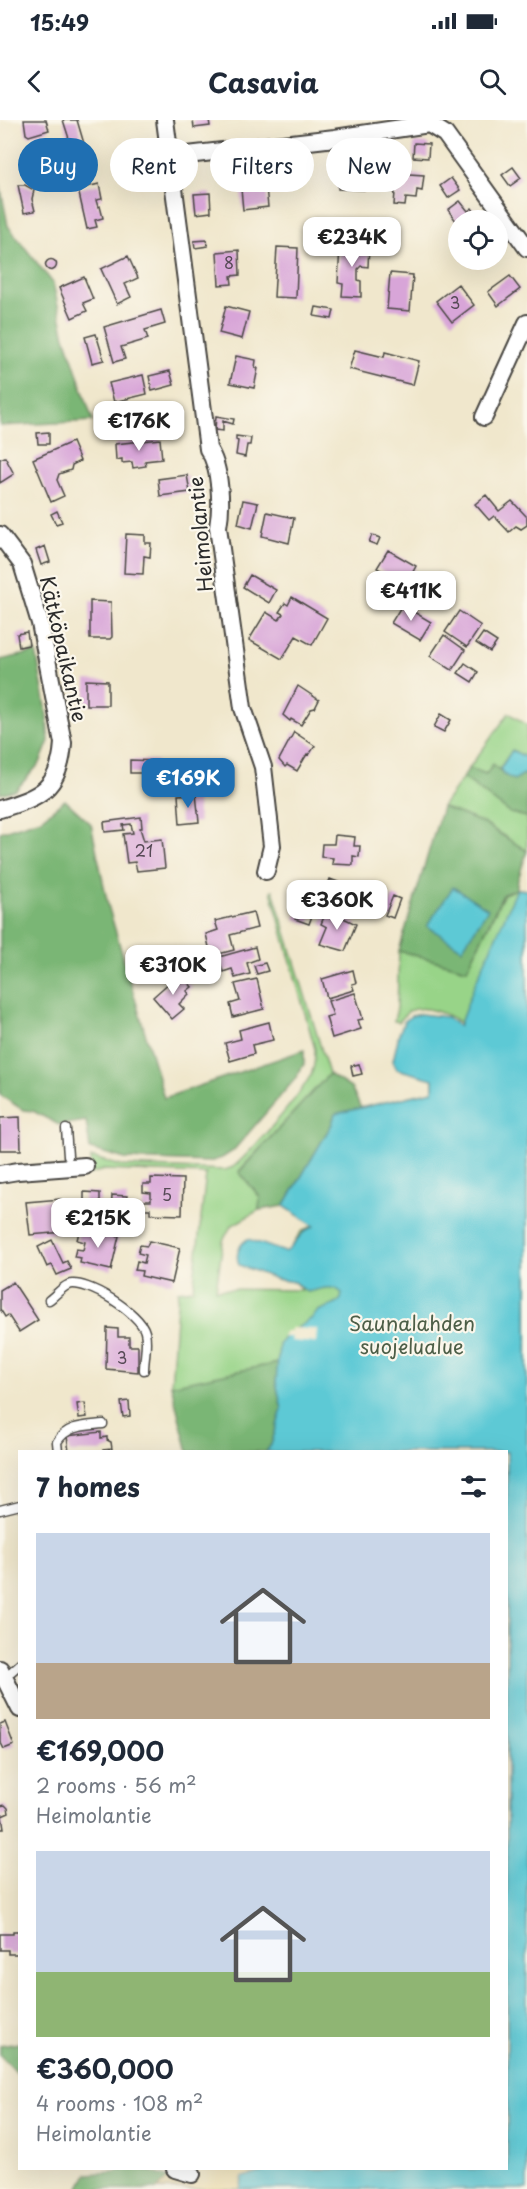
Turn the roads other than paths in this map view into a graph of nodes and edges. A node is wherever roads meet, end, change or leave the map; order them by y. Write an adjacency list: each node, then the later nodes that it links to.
1 (165, 120): 3 (street, Heimolantie)
2 (418, 123): 4 (street); 6 (street)
3 (167, 138)
4 (198, 154)
5 (175, 192): 11 (street, Heimolantie)
6 (527, 248)
7 (527, 323): 8 (street)
8 (484, 417)
9 (0, 535): 10 (street, Kätköpaikantie)
10 (0, 809)
11 (266, 871)
12 (66, 1129): 13 (lane)
13 (68, 1156)
14 (85, 1166): 15 (street)
15 (0, 1174)
16 (49, 1300): 17 (lane)
17 (144, 1370)
18 (103, 1424): 19 (lane)
19 (58, 1450)
20 (18, 1506): 21 (lane)
21 (0, 1510)
22 (18, 1665): 23 (lane)
23 (1, 1676): 24 (street)
24 (18, 1706)
25 (178, 2170): 26 (street)
26 (192, 2174)

